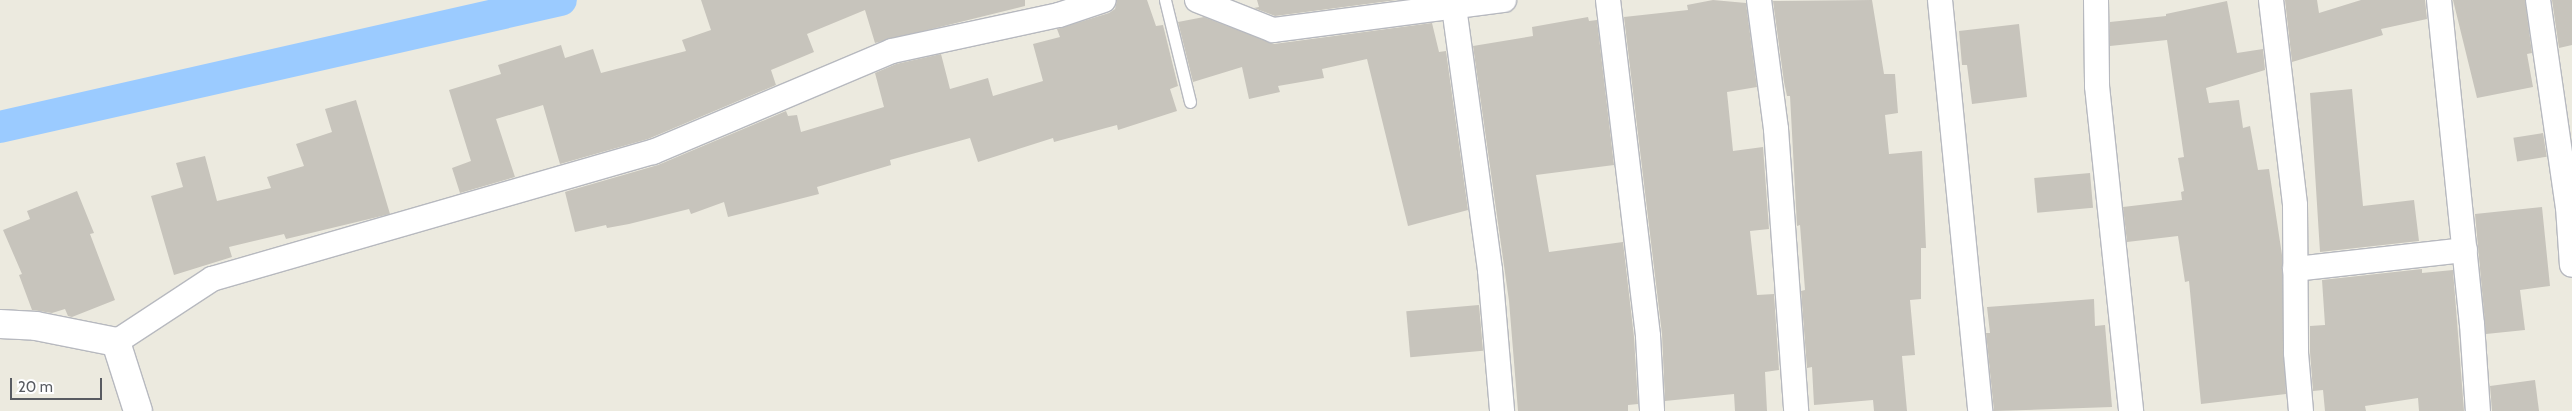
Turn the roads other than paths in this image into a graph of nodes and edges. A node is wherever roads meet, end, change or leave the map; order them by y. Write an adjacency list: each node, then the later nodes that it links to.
1 (1104, 0): 18 (street)
2 (1166, 0): 13 (lane)
3 (1197, 0): 12 (street)
4 (1504, 0): 12 (street)
5 (1608, 0): 21 (street)
6 (1760, 0): 22 (street)
7 (1940, 0): 23 (street)
8 (2096, 0): 24 (street)
9 (2271, 0): 16 (street)
10 (2439, 0): 14 (street)
11 (2538, 0): 15 (street)
12 (1454, 6): 20 (street)
13 (1190, 102)
14 (2465, 250): 16 (street); 26 (street)
15 (2572, 265)
16 (2296, 269): 25 (street)
17 (0, 324): 18 (street)
18 (116, 342): 19 (street)
19 (138, 411)
20 (1502, 411)
21 (1652, 411)
22 (1796, 411)
23 (1980, 411)
24 (2131, 411)
25 (2301, 411)
26 (2478, 411)

